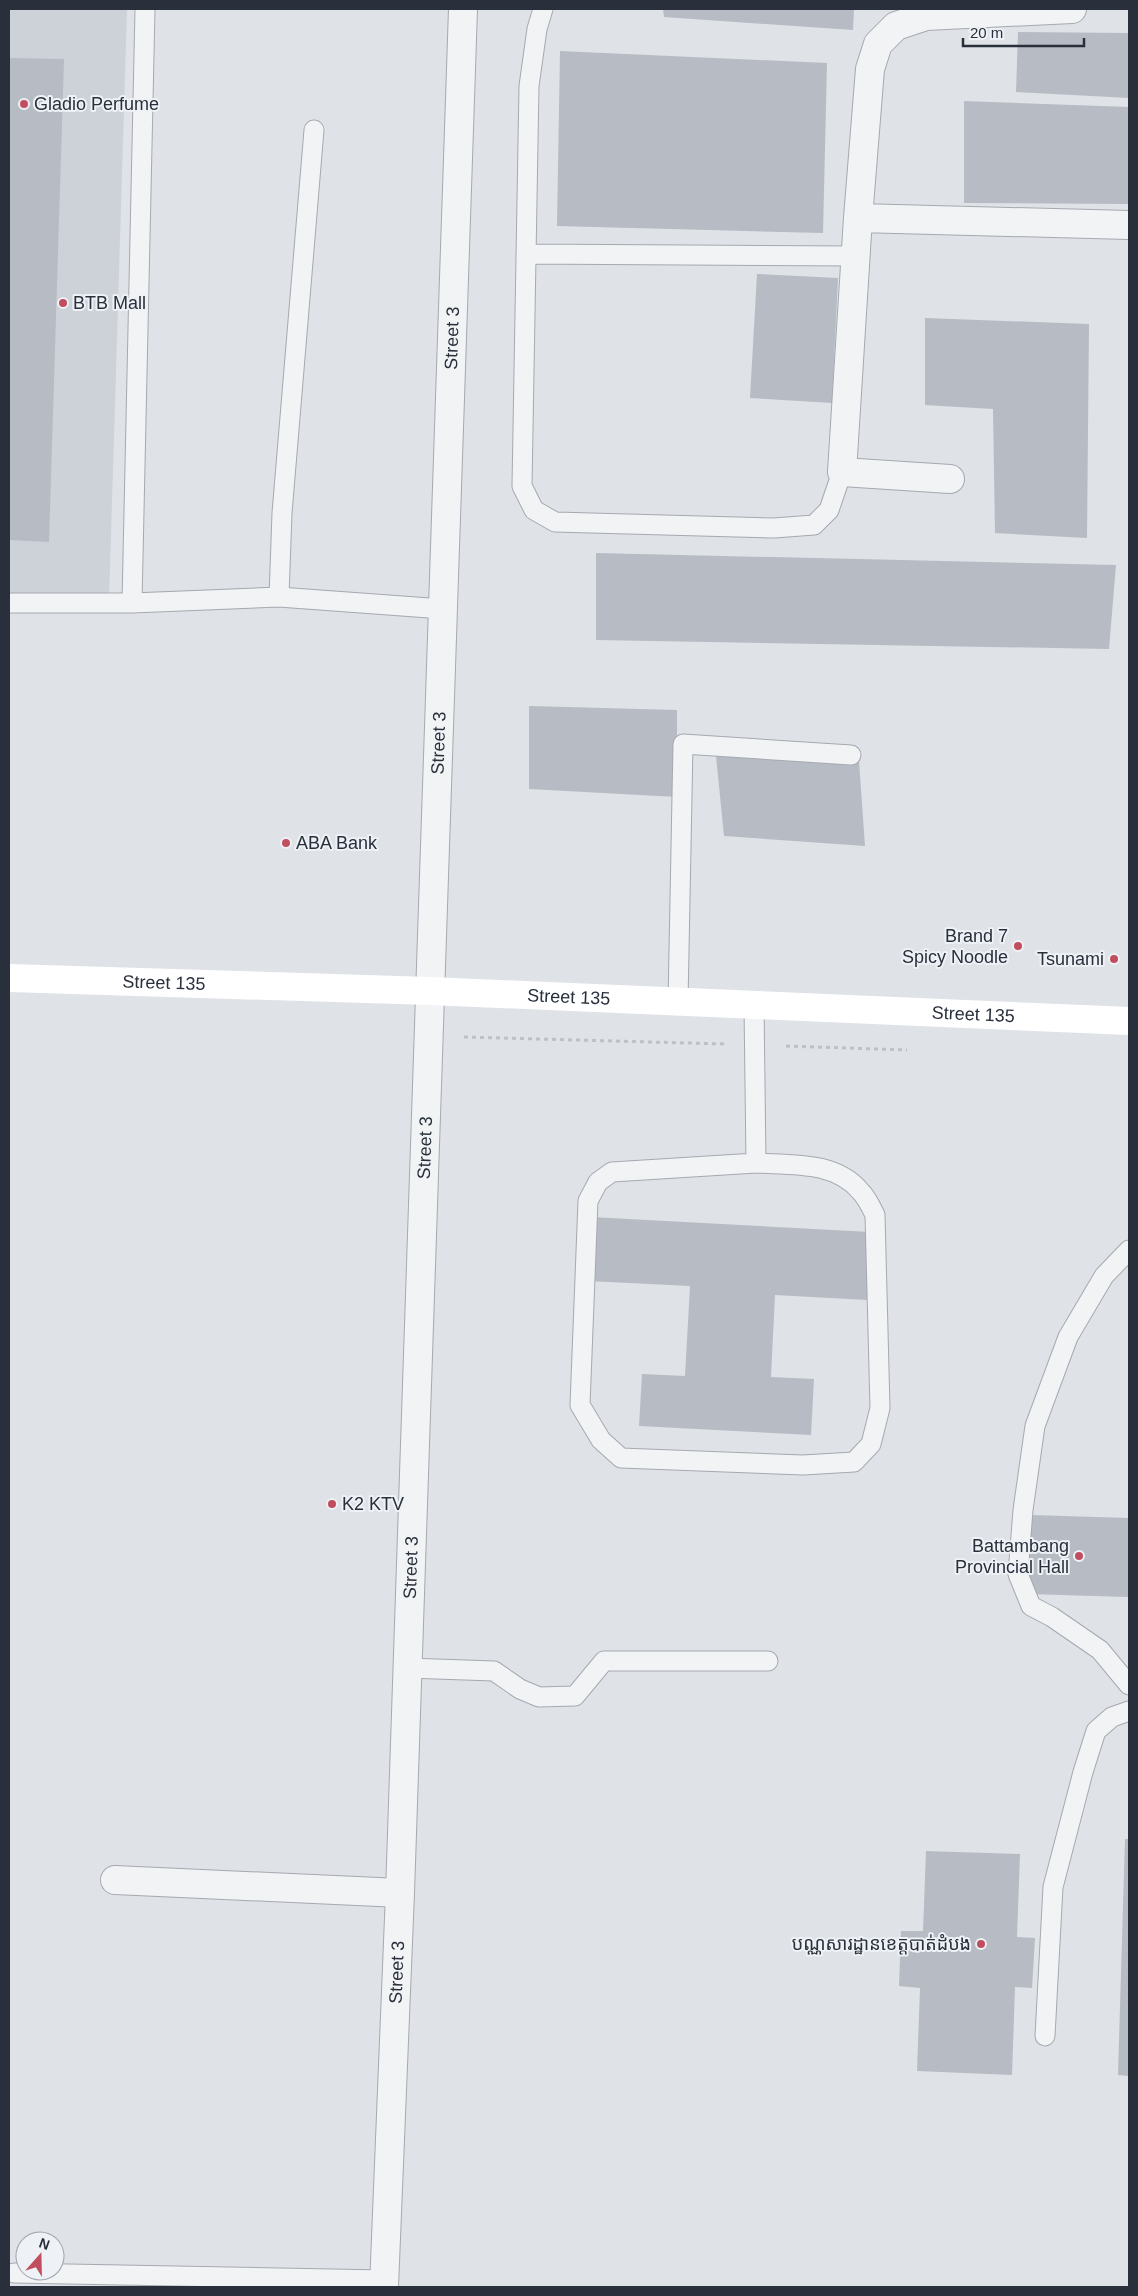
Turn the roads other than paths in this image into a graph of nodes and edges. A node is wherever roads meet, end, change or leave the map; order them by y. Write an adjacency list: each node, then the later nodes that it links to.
1 (145, 9): 14 (lane)
2 (463, 9): 15 (street, Street 3)
3 (543, 9): 8 (lane)
4 (1072, 9): 6 (street)
5 (314, 130): 12 (lane)
6 (858, 218): 7 (street); 9 (street)
7 (1129, 225)
8 (526, 254): 9 (lane); 10 (lane)
9 (856, 256): 10 (street)
10 (842, 472): 11 (street)
11 (950, 479)
12 (279, 597): 14 (lane); 15 (lane)
13 (9, 603): 14 (lane)
14 (132, 604)
15 (443, 609): 18 (street, Street 3)
16 (851, 755): 19 (lane)
17 (9, 978): 18 (main road, Street 135)
18 (430, 991): 19 (main road, Street 135); 25 (street, Street 3)
19 (678, 1002): 20 (main road, Street 135)
20 (754, 1005): 21 (main road, Street 135); 22 (lane)
21 (1129, 1021)
22 (756, 1163): 22 (lane)
23 (1129, 1250): 26 (lane)
24 (768, 1661): 25 (lane)
25 (407, 1668): 29 (street, Street 3)
26 (1129, 1685)
27 (1129, 1711): 30 (lane)
28 (115, 1880): 29 (street)
29 (400, 1893): 32 (street, Street 3)
30 (1045, 2036)
31 (14, 2273): 32 (lane)
32 (384, 2284)

